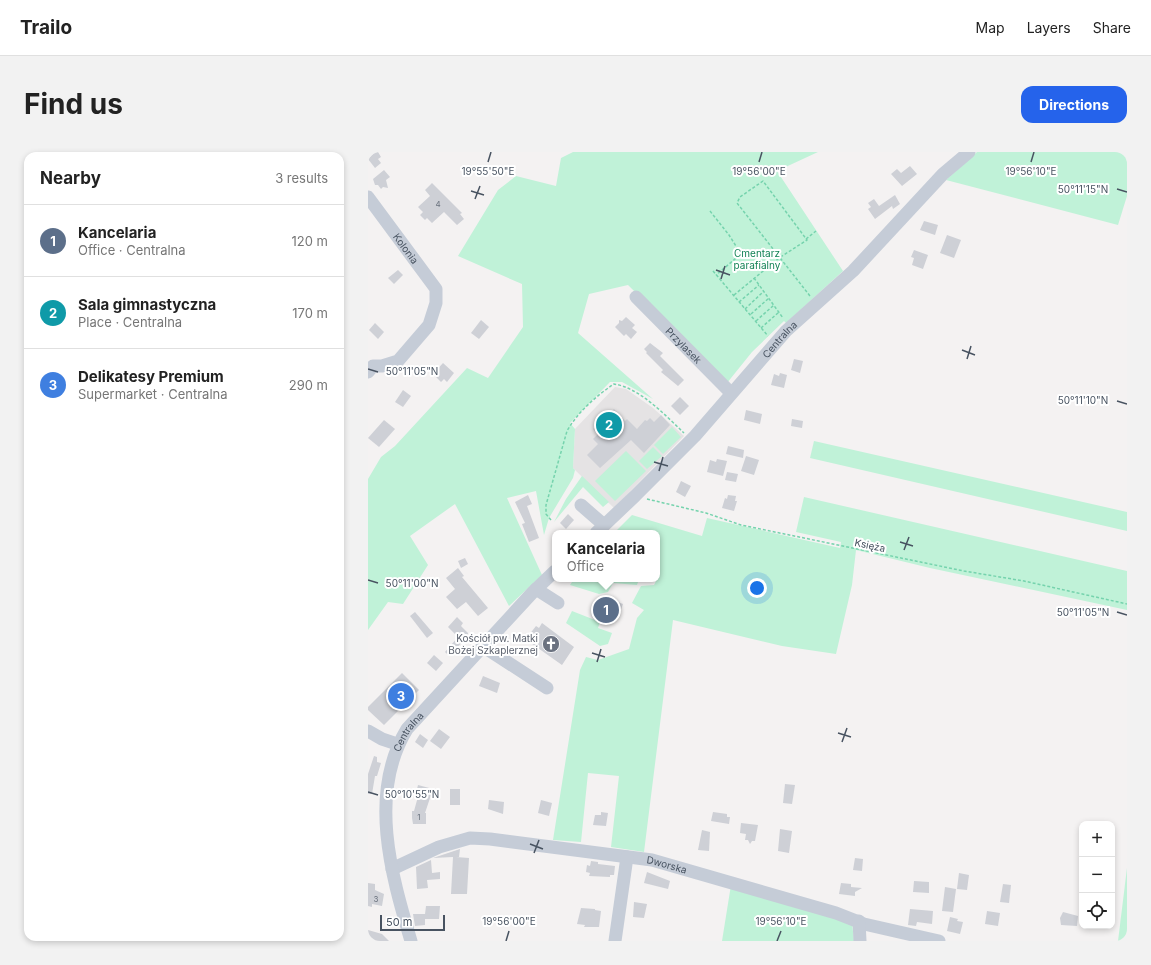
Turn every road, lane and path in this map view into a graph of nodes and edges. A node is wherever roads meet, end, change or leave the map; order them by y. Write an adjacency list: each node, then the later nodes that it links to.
1 (969, 152): 26 (street, Centralna)
2 (368, 198): 25 (street, Kolonia)
3 (710, 211): 8 (path)
4 (816, 231): 5 (path)
5 (806, 239): 6 (path); 6 (path)
6 (779, 258): 9 (path); 15 (path)
7 (713, 271): 8 (path)
8 (716, 274): 12 (path)
9 (754, 278): 10 (path); 12 (path)
10 (759, 285): 11 (path); 16 (path)
11 (764, 291): 14 (path); 18 (path)
12 (734, 296): 16 (path)
13 (636, 297): 26 (street, Przylasek)
14 (769, 298): 17 (path); 20 (path)
15 (813, 299)
16 (740, 302): 18 (path)
17 (774, 305): 19 (path); 22 (path)
18 (745, 309): 20 (path)
19 (779, 312): 21 (path); 23 (path)
20 (750, 315): 22 (path)
21 (784, 319)
22 (756, 321): 23 (path)
23 (761, 328): 24 (path)
24 (768, 336)
25 (368, 372)
26 (731, 393): 27 (street, Centralna)
27 (691, 439): 28 (street, Centralna); 30 (path)
28 (635, 496): 31 (street, Centralna); 35 (path, Księża)
29 (581, 505): 31 (street)
30 (551, 520)
31 (600, 529)
32 (552, 574): 33 (street, Centralna)
33 (536, 589): 34 (street); 36 (street, Centralna)
34 (558, 603)
35 (1127, 604)
36 (484, 647): 37 (street); 39 (street, Centralna)
37 (547, 688)
38 (368, 731): 39 (street)
39 (397, 744): 41 (street, Centralna)
40 (627, 857): 41 (street, Dworska); 42 (street, Dworska); 44 (street)
41 (392, 869): 43 (street, Centralna)
42 (858, 921): 45 (street); 46 (street, Dworska)
43 (411, 941)
44 (615, 941)
45 (860, 941)
46 (939, 941)

